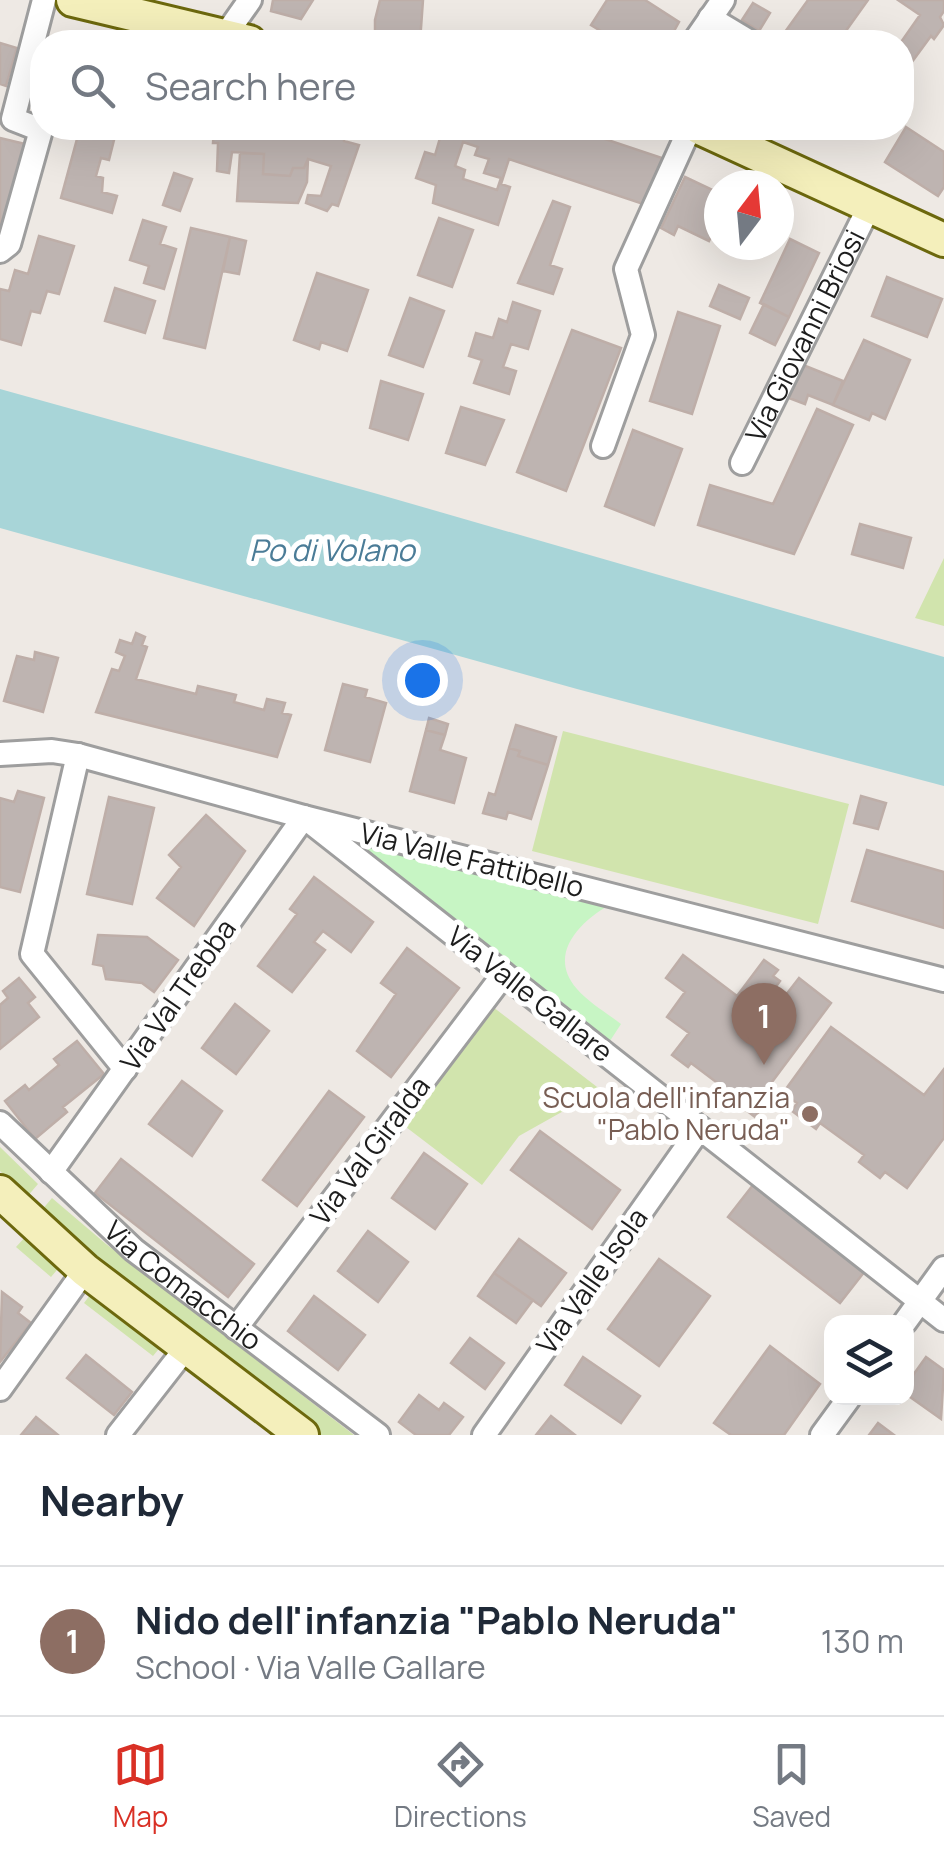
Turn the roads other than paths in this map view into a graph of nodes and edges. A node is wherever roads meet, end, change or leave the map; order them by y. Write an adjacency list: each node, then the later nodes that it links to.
1 (44, 0): 5 (street)
2 (73, 0): 6 (street)
3 (250, 0): 7 (street)
4 (716, 9): 8 (street); 9 (street)
5 (36, 30)
6 (195, 30)
7 (240, 30)
8 (702, 30)
9 (738, 30)
10 (30, 52): 11 (street)
11 (30, 126)
12 (38, 140): 17 (street)
13 (685, 140): 18 (street)
14 (726, 140): 15 (street, Via Giovanni Briosi)
15 (869, 207): 16 (street, Via Giovanni Briosi); 19 (street, Via Giovanni Briosi)
16 (940, 229)
17 (0, 250)
18 (603, 446)
19 (742, 462)
20 (0, 754): 21 (street, Via Valle Fattibello)
21 (78, 754): 22 (street, Via Valle Fattibello); 25 (street)
22 (304, 817): 23 (street, Via Valle Gallare); 24 (street, Via Valle Fattibello); 25 (street, Via Val Trebba)
23 (504, 974): 27 (street, Via Valle Gallare); 35 (street, Via Val Giralda)
24 (944, 980)
25 (125, 1069): 28 (street, Via Val Trebba)
26 (0, 1123): 28 (street, Via Comacchio)
27 (700, 1128): 32 (street, Via Valle Gallare); 42 (street, Via Valle Isola)
28 (51, 1172): 35 (street, Via Comacchio)
29 (0, 1192): 31 (street, Via Comacchio)
30 (944, 1268): 32 (street)
31 (85, 1270): 36 (street, Via Comacchio); 37 (street)
32 (920, 1301): 33 (street); 34 (street, Via Valle Gallare)
33 (909, 1315)
34 (944, 1320)
35 (236, 1328): 41 (street, Via Comacchio)
36 (186, 1348): 39 (street); 40 (street, Via Comacchio)
37 (0, 1389)
38 (844, 1405): 43 (street)
39 (118, 1435)
40 (302, 1435)
41 (378, 1435)
42 (484, 1435)
43 (822, 1435)

